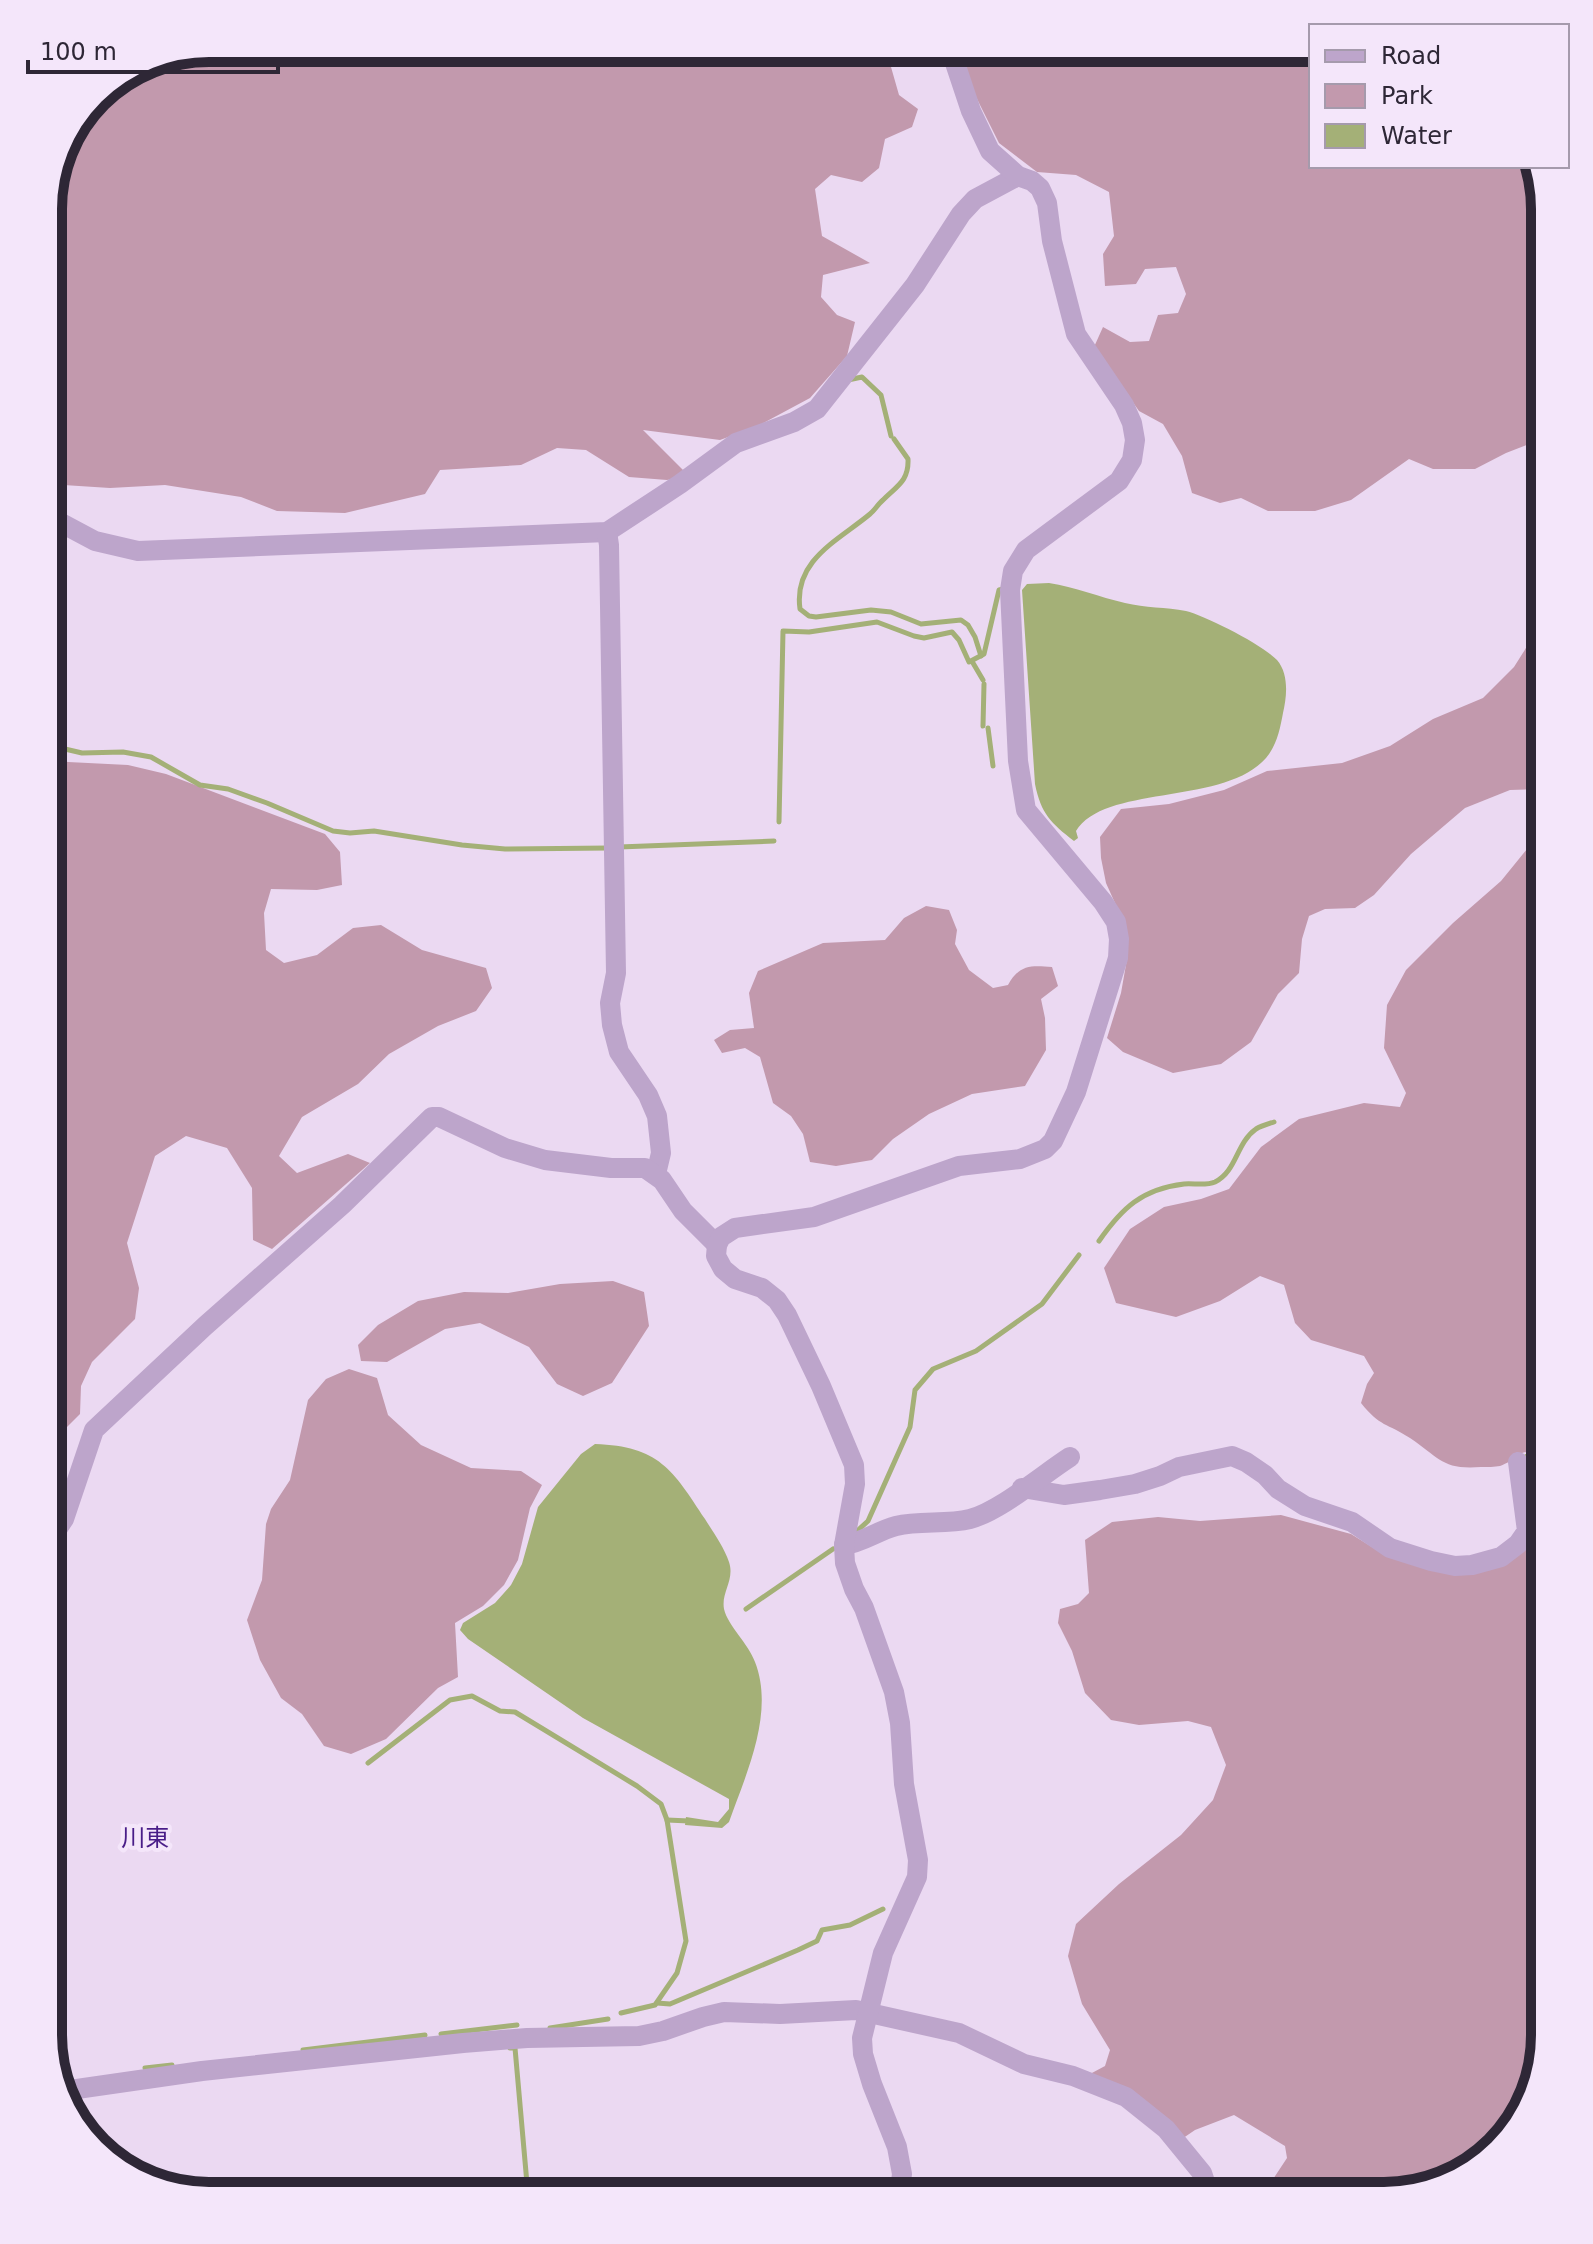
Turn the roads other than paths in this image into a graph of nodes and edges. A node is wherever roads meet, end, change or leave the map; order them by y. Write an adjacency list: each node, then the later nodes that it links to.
1 (955, 62): 2 (street)
2 (1018, 176): 4 (street); 6 (street)
3 (62, 523): 4 (street)
4 (607, 532): 5 (street)
5 (656, 1174): 6 (street); 12 (street)
6 (717, 1245): 13 (street)
7 (1254, 1451): 8 (street)
8 (1232, 1456): 10 (street); 11 (street)
9 (1070, 1457): 11 (street)
10 (1518, 1462)
11 (1022, 1488): 13 (street)
12 (62, 1522)
13 (844, 1545): 14 (street)
14 (867, 2013): 15 (street); 16 (street); 17 (street)
15 (73, 2090)
16 (901, 2182)
17 (1205, 2182)

